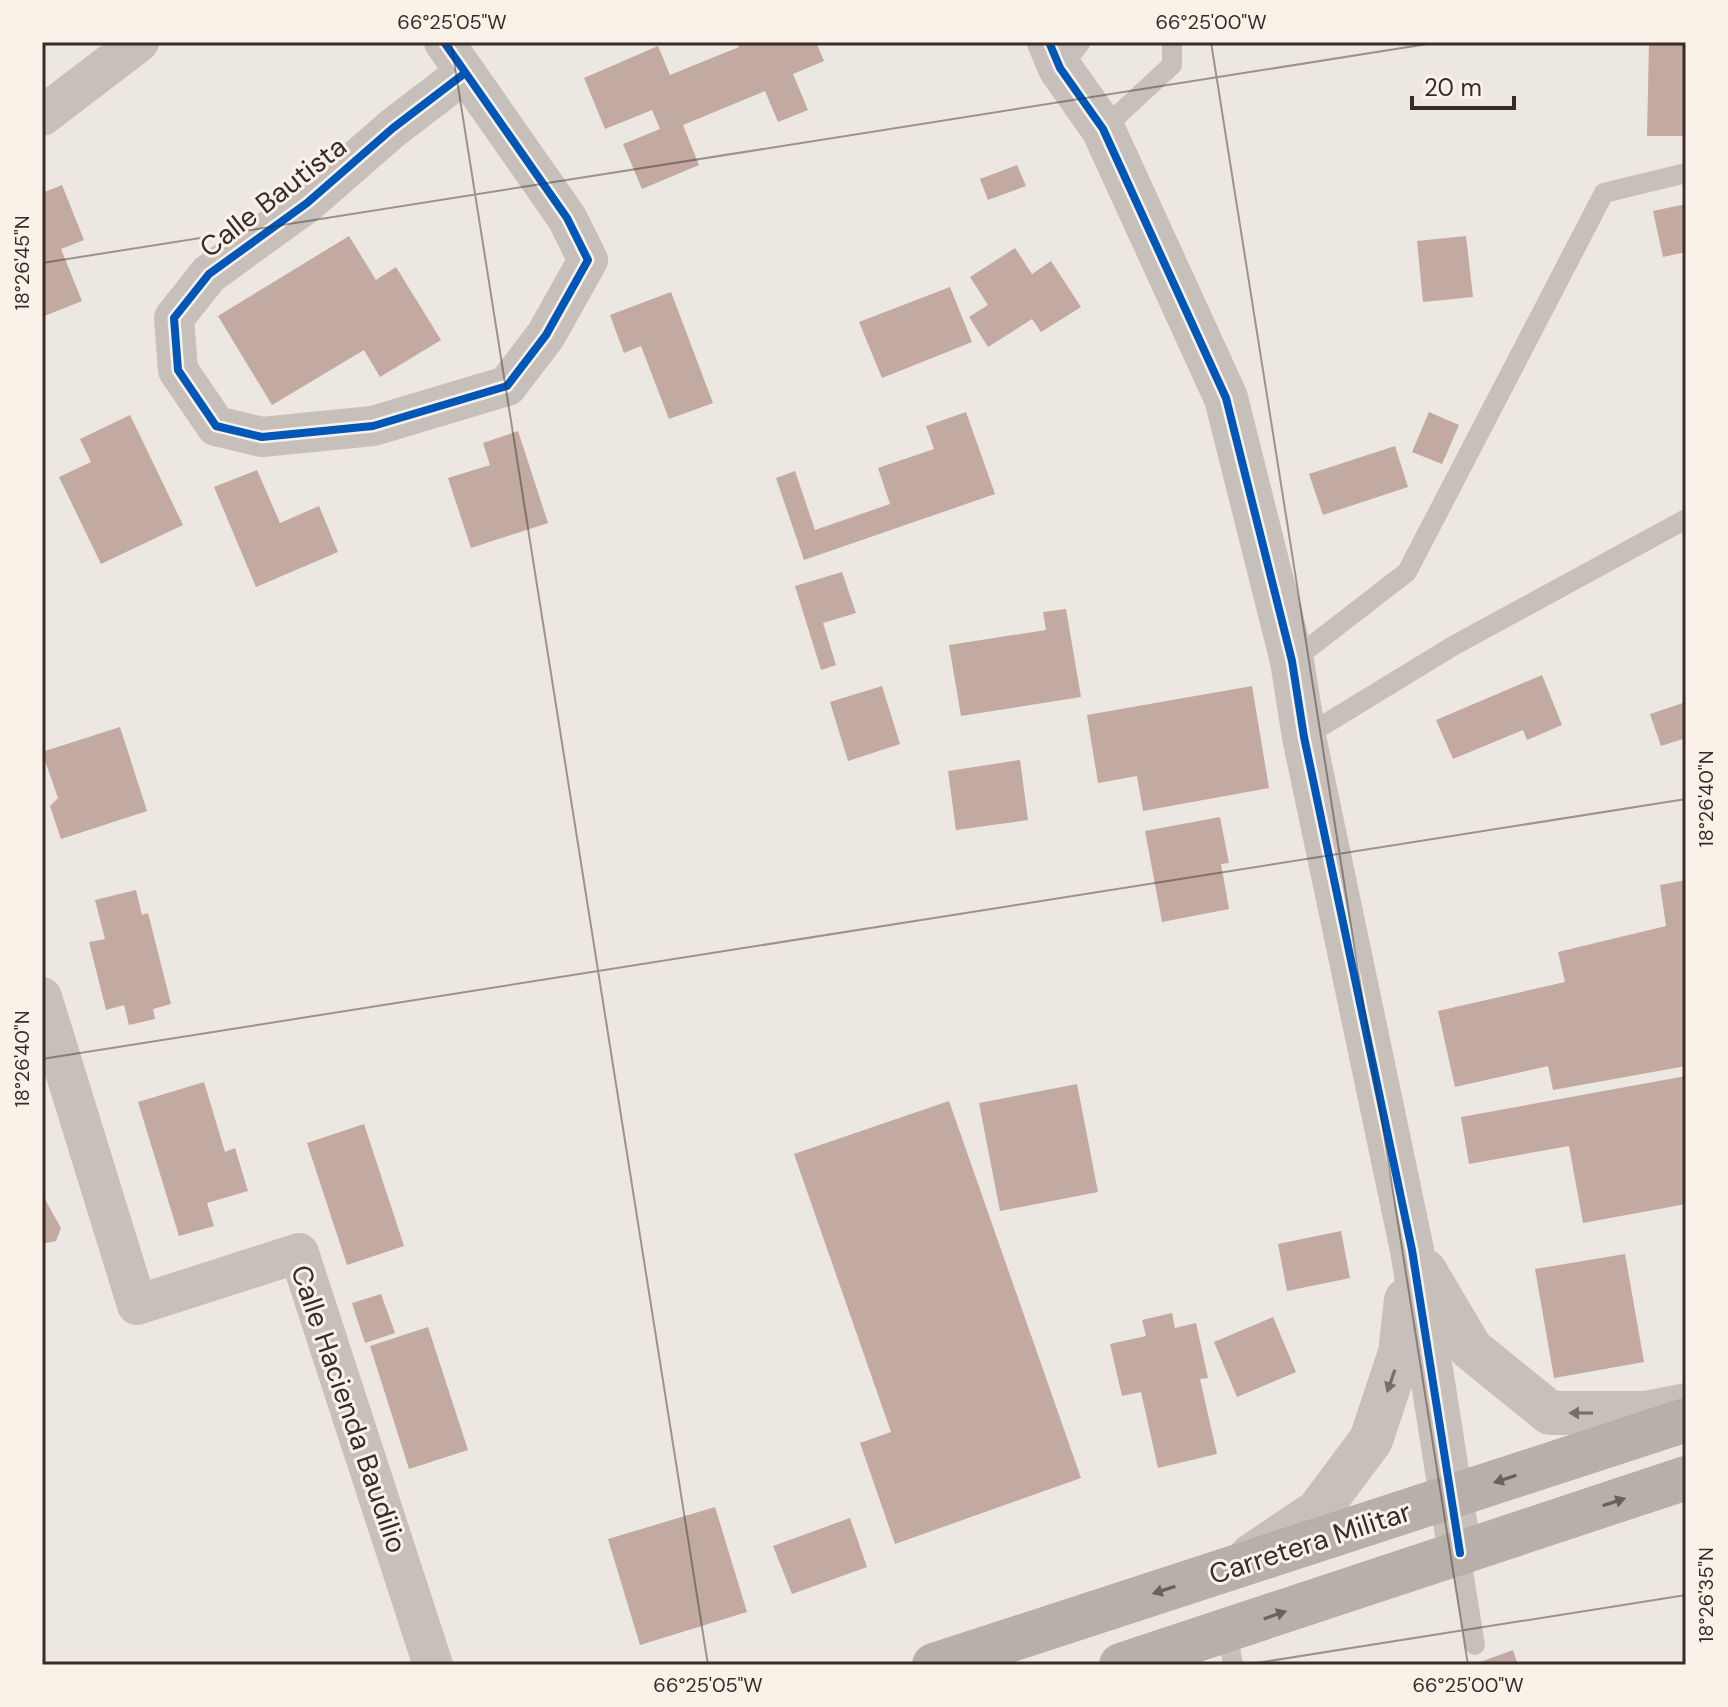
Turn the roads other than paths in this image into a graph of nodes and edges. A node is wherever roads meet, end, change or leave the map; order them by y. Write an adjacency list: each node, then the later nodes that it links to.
1 (139, 42): 5 (street)
2 (1172, 42): 6 (lane)
3 (1064, 51): 6 (street)
4 (454, 58): 4 (street, Calle Bautista)
5 (42, 116)
6 (1103, 129): 9 (street)
7 (1686, 173): 9 (lane)
8 (1686, 519): 10 (lane)
9 (1292, 661): 10 (street)
10 (1304, 737): 12 (street)
11 (42, 997): 21 (street, Calle Hacienda Baudilio)
12 (1412, 1250): 13 (street, one-way to 12); 16 (street); 18 (street, one-way to 18)
13 (1686, 1405)
14 (1686, 1420): 16 (main road, Carretera Militar, one-way to 16)
15 (1686, 1478): 17 (main road, Carretera Militar, one-way to 15)
16 (1451, 1497): 17 (street); 18 (main road, Carretera Militar)
17 (1460, 1553): 19 (lane); 20 (main road, Carretera Militar, one-way to 17)
18 (1234, 1568): 22 (main road, Carretera Militar, one-way to 22)
19 (1475, 1645)
20 (1230, 1648): 23 (main road, Carretera Militar)
21 (433, 1665)
22 (934, 1665)
23 (1121, 1665)

